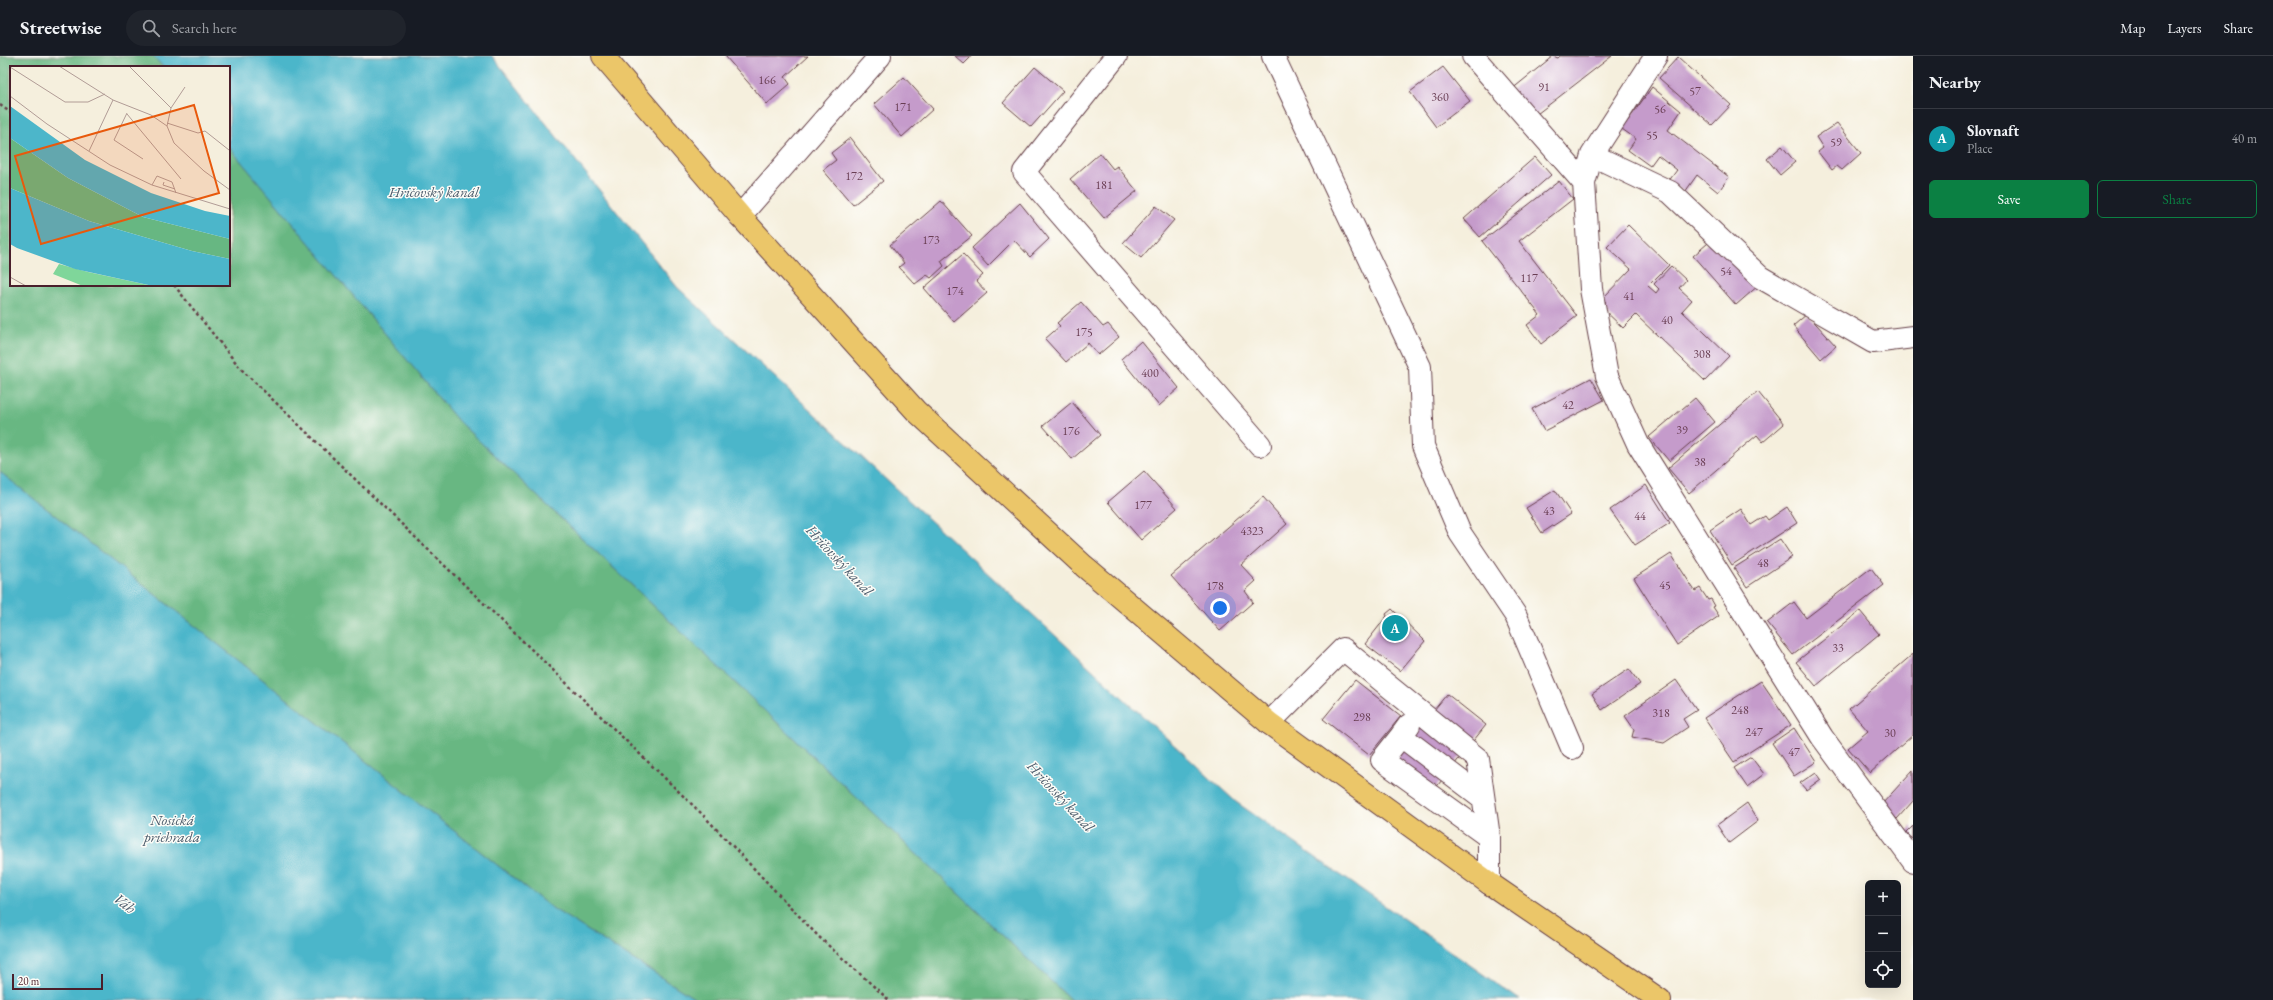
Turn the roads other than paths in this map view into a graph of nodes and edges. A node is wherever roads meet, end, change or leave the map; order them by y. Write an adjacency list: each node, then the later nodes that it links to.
1 (603, 56): 9 (main road)
2 (880, 56): 9 (street)
3 (1116, 56): 11 (street)
4 (1274, 56): 15 (street)
5 (1473, 56): 8 (street)
6 (1656, 56): 7 (street)
7 (1592, 155): 8 (street); 10 (street)
8 (1584, 183): 18 (street)
9 (740, 216): 13 (main road)
10 (1913, 337)
11 (1260, 445)
12 (1419, 712): 13 (street); 14 (street); 16 (street)
13 (1269, 723): 19 (main road)
14 (1401, 736): 16 (street); 17 (street)
15 (1572, 748)
16 (1483, 798): 17 (street)
17 (1489, 837): 19 (street)
18 (1913, 861)
19 (1489, 883): 20 (main road)
20 (1660, 1000)

